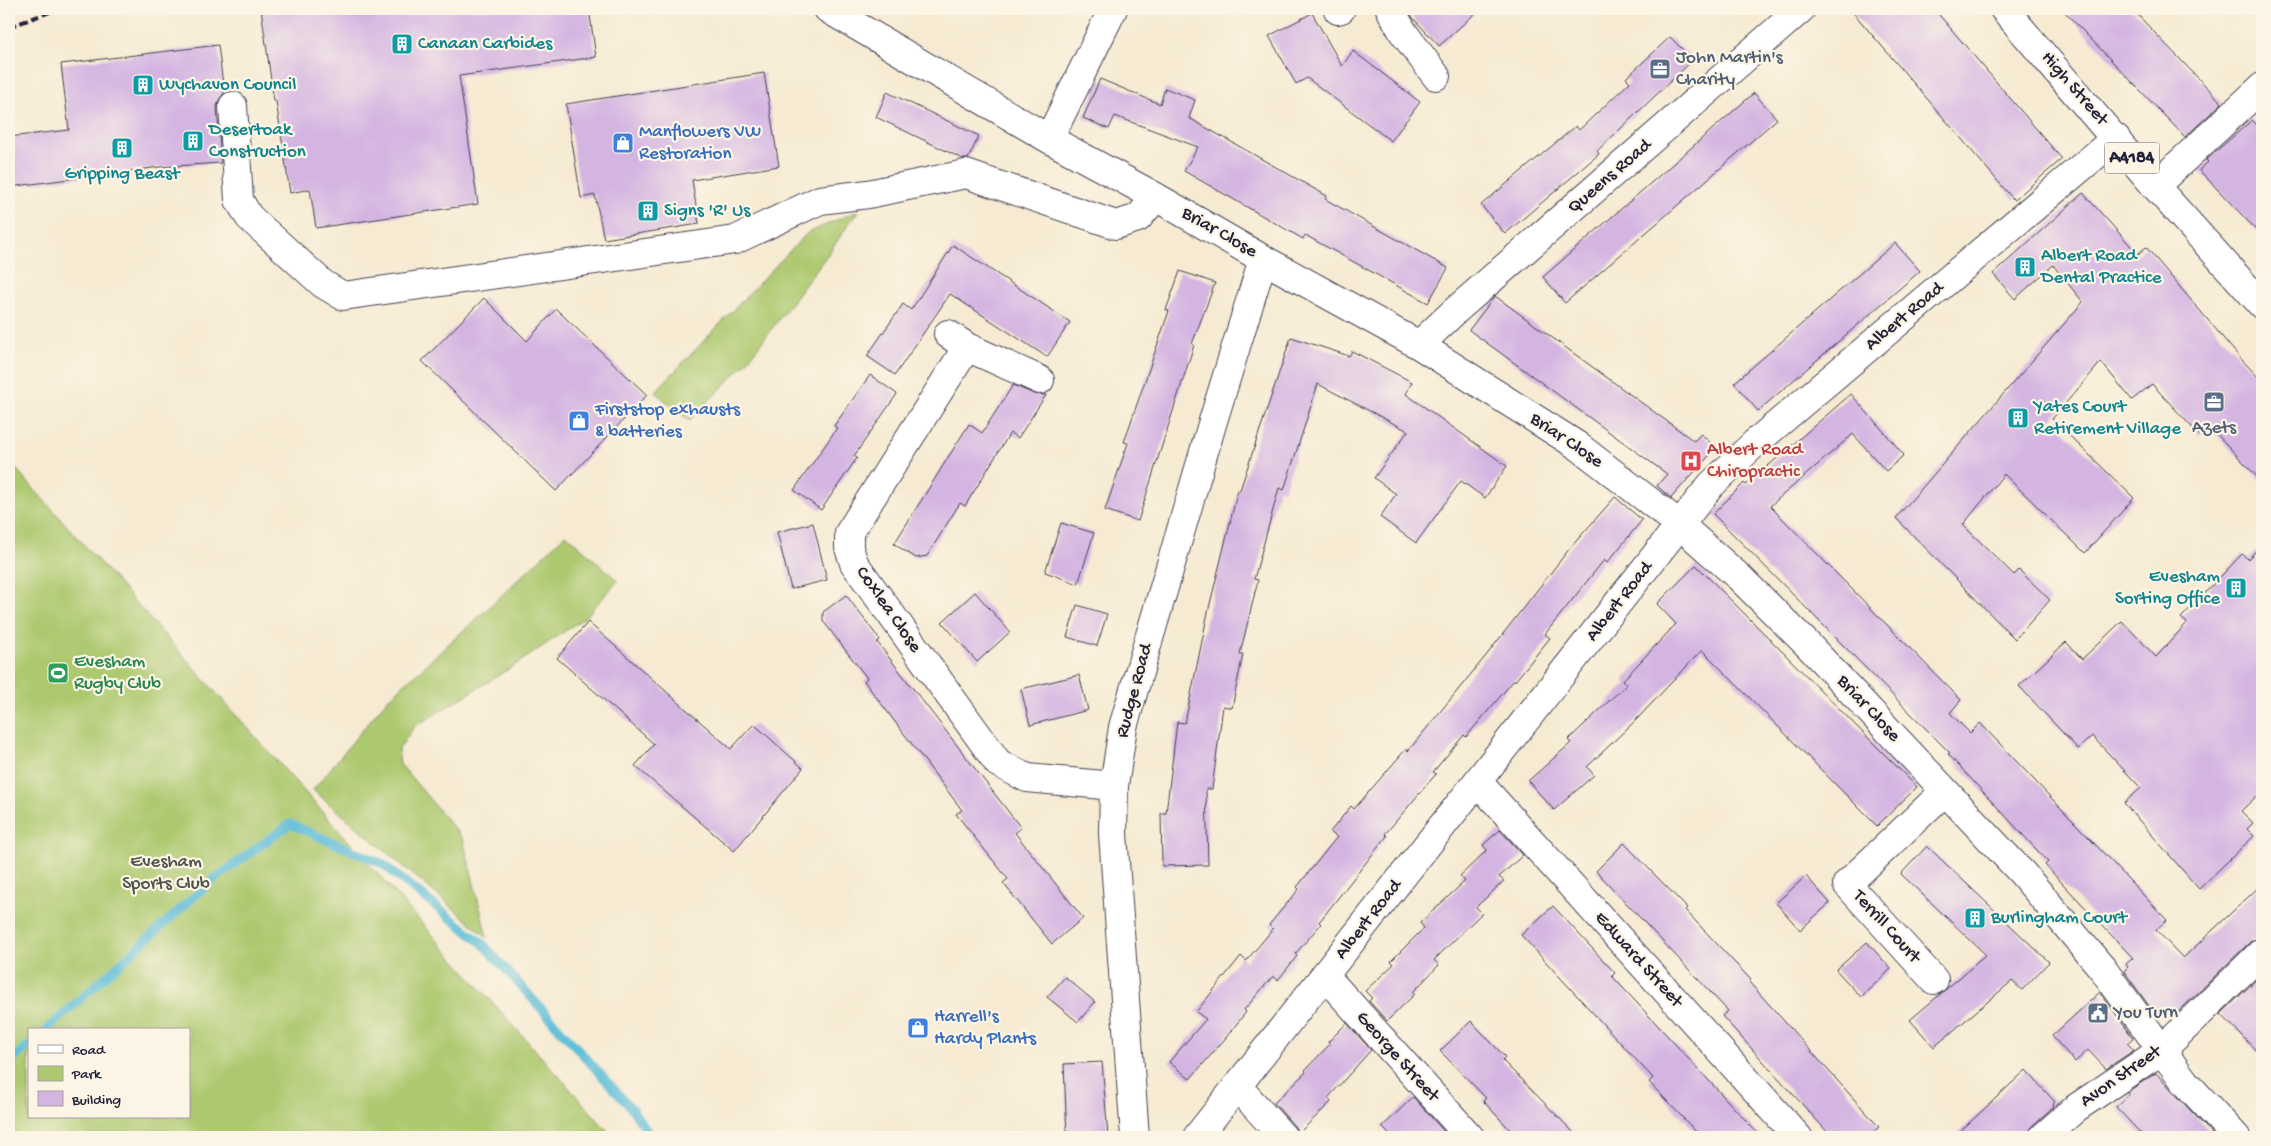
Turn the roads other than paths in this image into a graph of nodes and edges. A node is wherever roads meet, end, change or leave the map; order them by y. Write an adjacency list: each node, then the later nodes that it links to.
1 (828, 9): 10 (street, Briar Close)
2 (1113, 9): 10 (street)
3 (1390, 9): 6 (street)
4 (1801, 9): 15 (street, Queens Road)
5 (2004, 9): 9 (street, High Street / A4184)
6 (1436, 76)
7 (2262, 87): 11 (street)
8 (233, 106): 12 (street)
9 (2116, 138): 11 (street, High Street / A4184); 17 (street, Albert Road)
10 (1049, 139): 12 (street, Briar Close)
11 (2155, 186): 14 (street, High Street / A4184)
12 (1156, 196): 13 (street, Briar Close)
13 (1263, 259): 15 (street, Briar Close); 19 (street, Rudge Road)
14 (2262, 305)
15 (1419, 345): 17 (street, Briar Close)
16 (1040, 380): 19 (street, Coxlea Close)
17 (1679, 524): 18 (street, Albert Road); 20 (street, Briar Close)
18 (1478, 782): 22 (street, Albert Road); 30 (street, Edward Street)
19 (1114, 786): 26 (street, Rudge Road)
20 (1944, 792): 23 (street, Terrill Court); 24 (street, Briar Close)
21 (2262, 952): 24 (street, Avon Street)
22 (1325, 976): 25 (street, Albert Road); 29 (street, George Street)
23 (1934, 980)
24 (2162, 1050): 31 (street, Avon Street); 32 (street, Briar Close)
25 (1237, 1086): 27 (street, Albert Road); 28 (street)
26 (1135, 1137)
27 (1197, 1137)
28 (1283, 1137)
29 (1470, 1137)
30 (1798, 1137)
31 (2043, 1137)
32 (2236, 1137)

